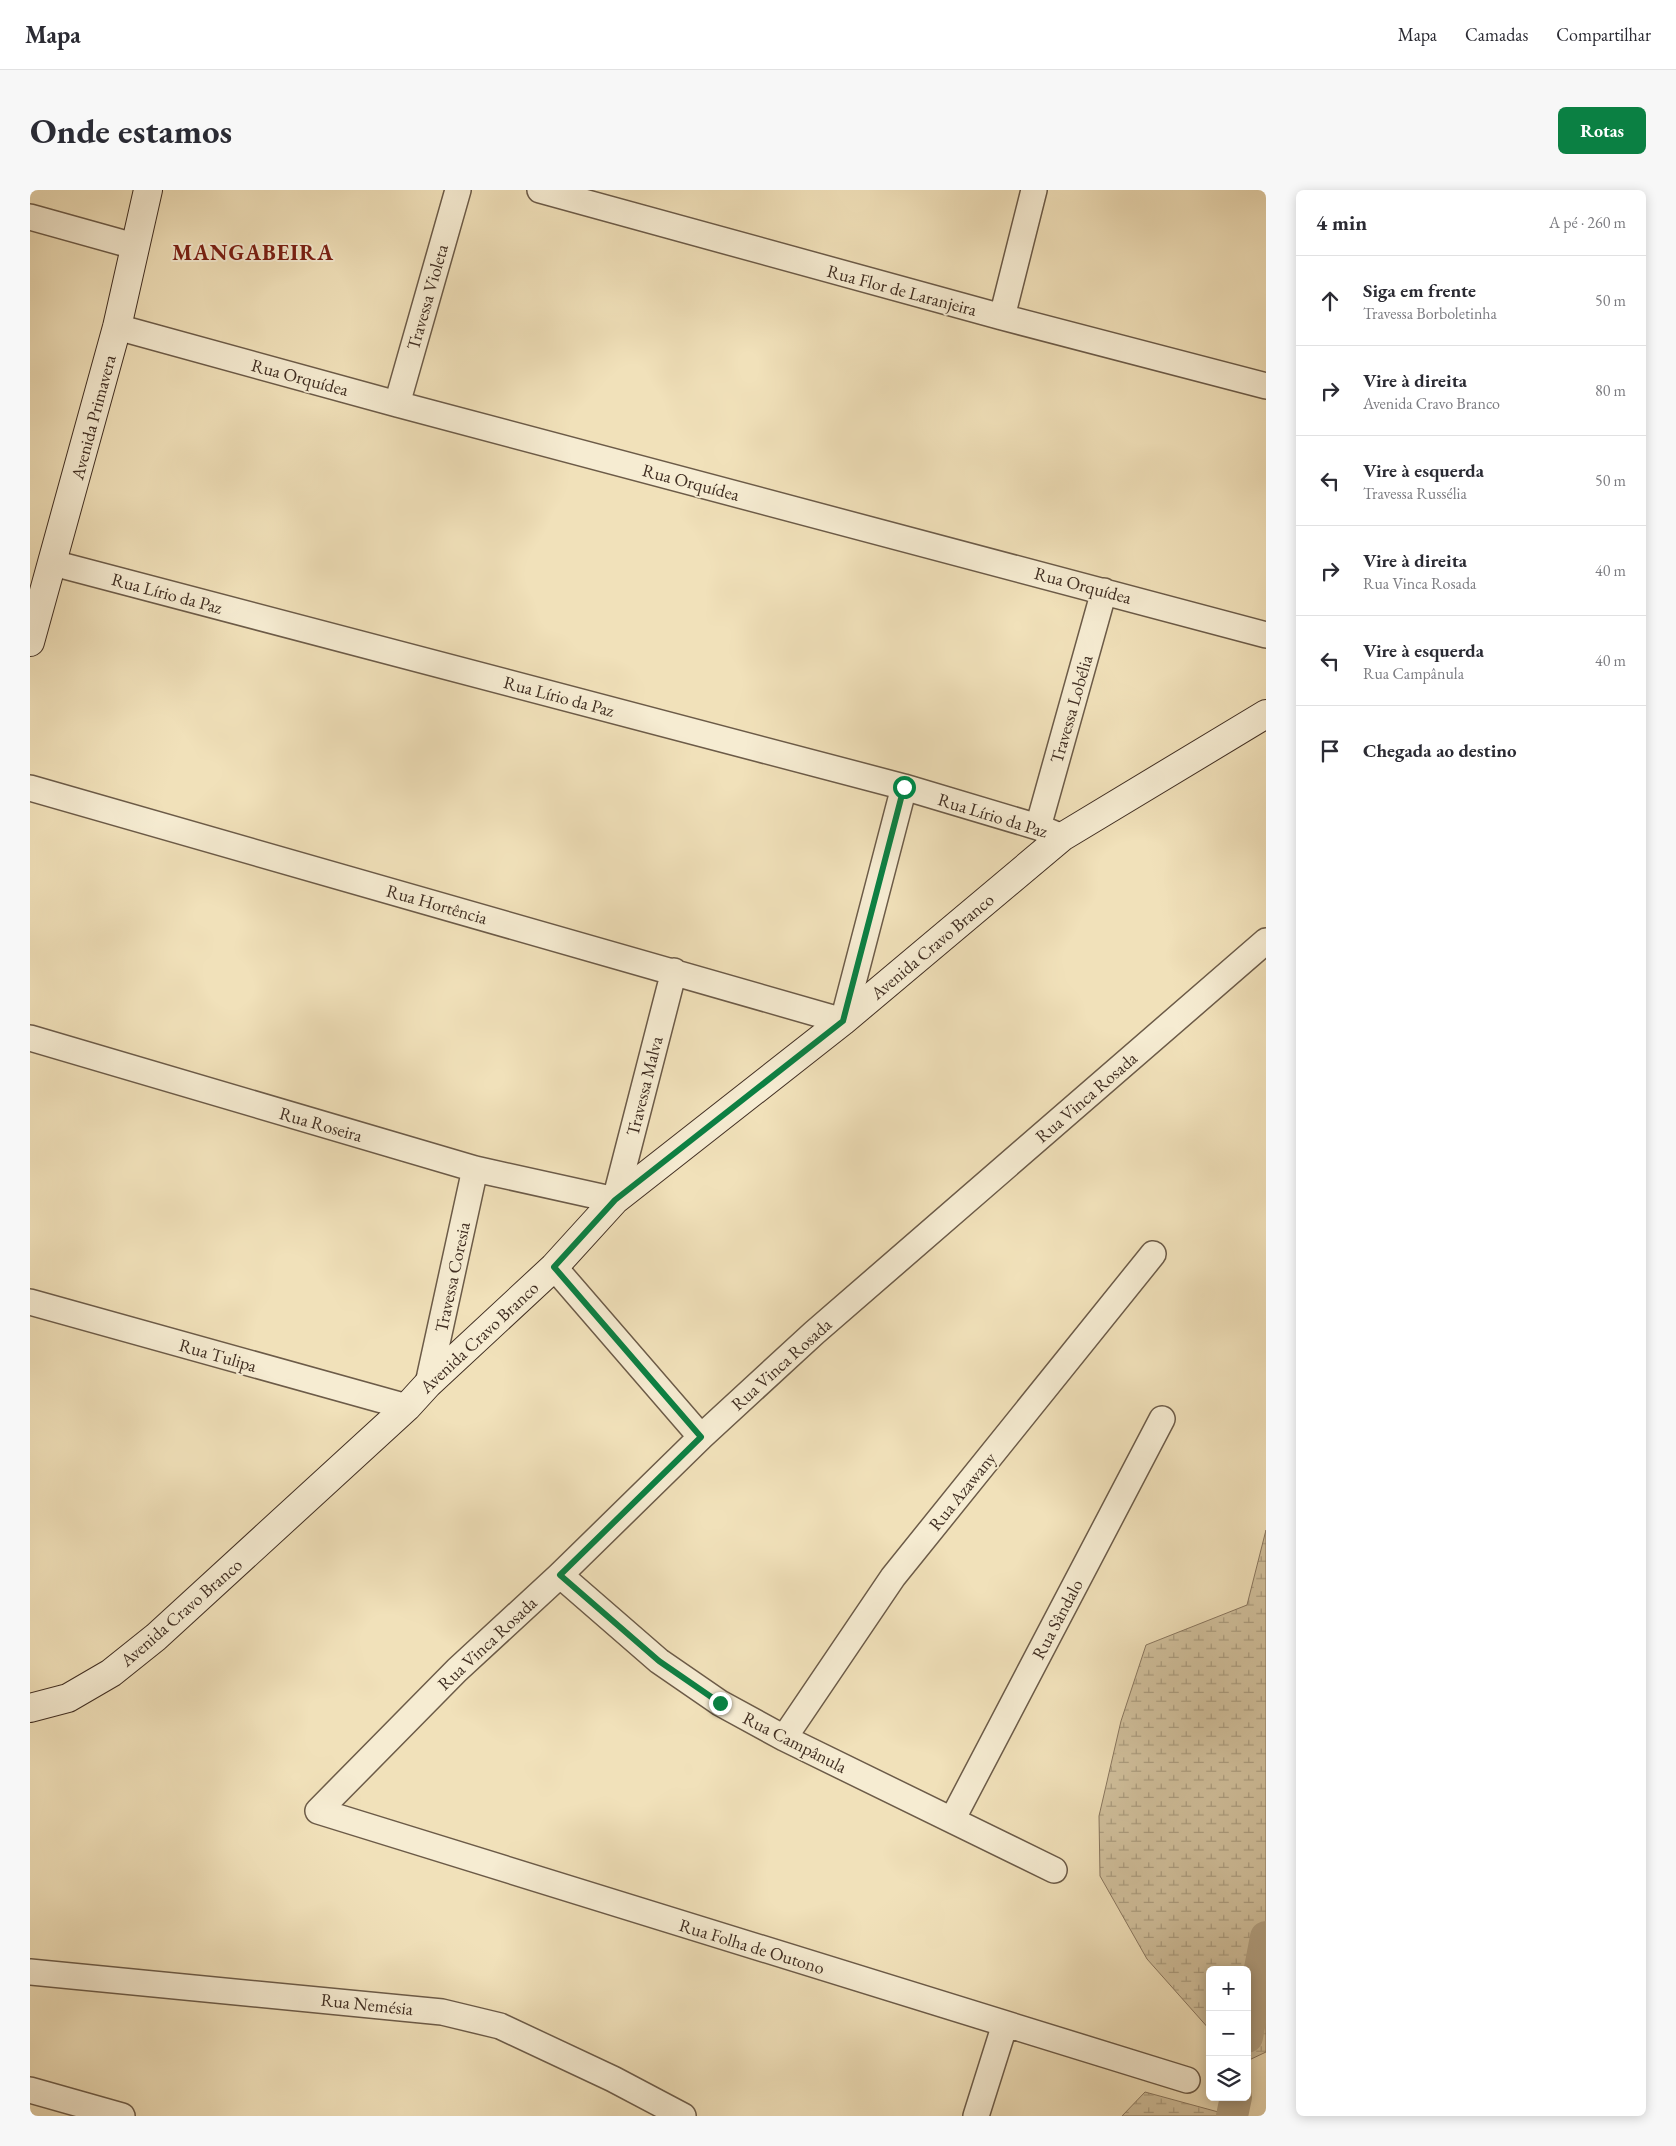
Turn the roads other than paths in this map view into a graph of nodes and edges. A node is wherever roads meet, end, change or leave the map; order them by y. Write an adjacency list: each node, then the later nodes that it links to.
1 (148, 190): 6 (street, Avenida Primavera)
2 (458, 190): 10 (street, Travessa Violeta)
3 (540, 190): 7 (street, Rua Flor de Laranjeira)
4 (1034, 190): 7 (street)
5 (30, 217): 6 (street)
6 (134, 246): 8 (street, Avenida Primavera)
7 (1002, 317): 9 (street, Rua Flor de Laranjeira)
8 (117, 327): 10 (street, Rua Orquídea); 11 (street, Avenida Primavera)
9 (1266, 386)
10 (397, 404): 12 (street, Rua Orquídea)
11 (53, 563): 14 (street, Avenida Primavera); 16 (street, Rua Lírio da Paz)
12 (1104, 591): 13 (street, Rua Orquídea); 18 (street, Travessa Lobélia)
13 (1266, 635)
14 (30, 642)
15 (1266, 714): 18 (street, Avenida Cravo Branco)
16 (904, 787): 18 (street, Rua Lírio da Paz); 21 (street)
17 (30, 788): 20 (street, Rua Hortência)
18 (1050, 832): 21 (street, Avenida Cravo Branco)
19 (1266, 941): 31 (street, Rua Vinca Rosada)
20 (674, 971): 21 (street, Rua Hortência); 24 (street, Travessa Malva)
21 (843, 1021): 24 (street, Avenida Cravo Branco)
22 (30, 1038): 23 (street, Rua Roseira)
23 (475, 1169): 24 (street, Rua Roseira); 28 (street, Travessa Coresia)
24 (615, 1200): 26 (street, Avenida Cravo Branco)
25 (1153, 1254): 34 (street, Rua Azawany)
26 (554, 1267): 28 (street, Avenida Cravo Branco); 31 (street)
27 (30, 1302): 29 (street, Rua Tulipa)
28 (428, 1384): 29 (street, Avenida Cravo Branco)
29 (407, 1407): 33 (street, Avenida Cravo Branco)
30 (1162, 1419): 36 (street, Rua Sândalo)
31 (701, 1437): 32 (street, Rua Vinca Rosada)
32 (560, 1575): 34 (street, Rua Campânula); 35 (street, Rua Vinca Rosada)
33 (30, 1708)
34 (784, 1738): 36 (street, Rua Campânula)
35 (318, 1811): 39 (street, Rua Folha de Outono)
36 (952, 1820): 37 (street, Rua Campânula)
37 (1054, 1870)
38 (30, 1972): 43 (street, Rua Nemésia)
39 (1005, 2024): 40 (street, Rua Folha de Outono); 44 (street)
40 (1186, 2080)
41 (30, 2090): 42 (street)
42 (122, 2116)
43 (684, 2116)
44 (976, 2116)

